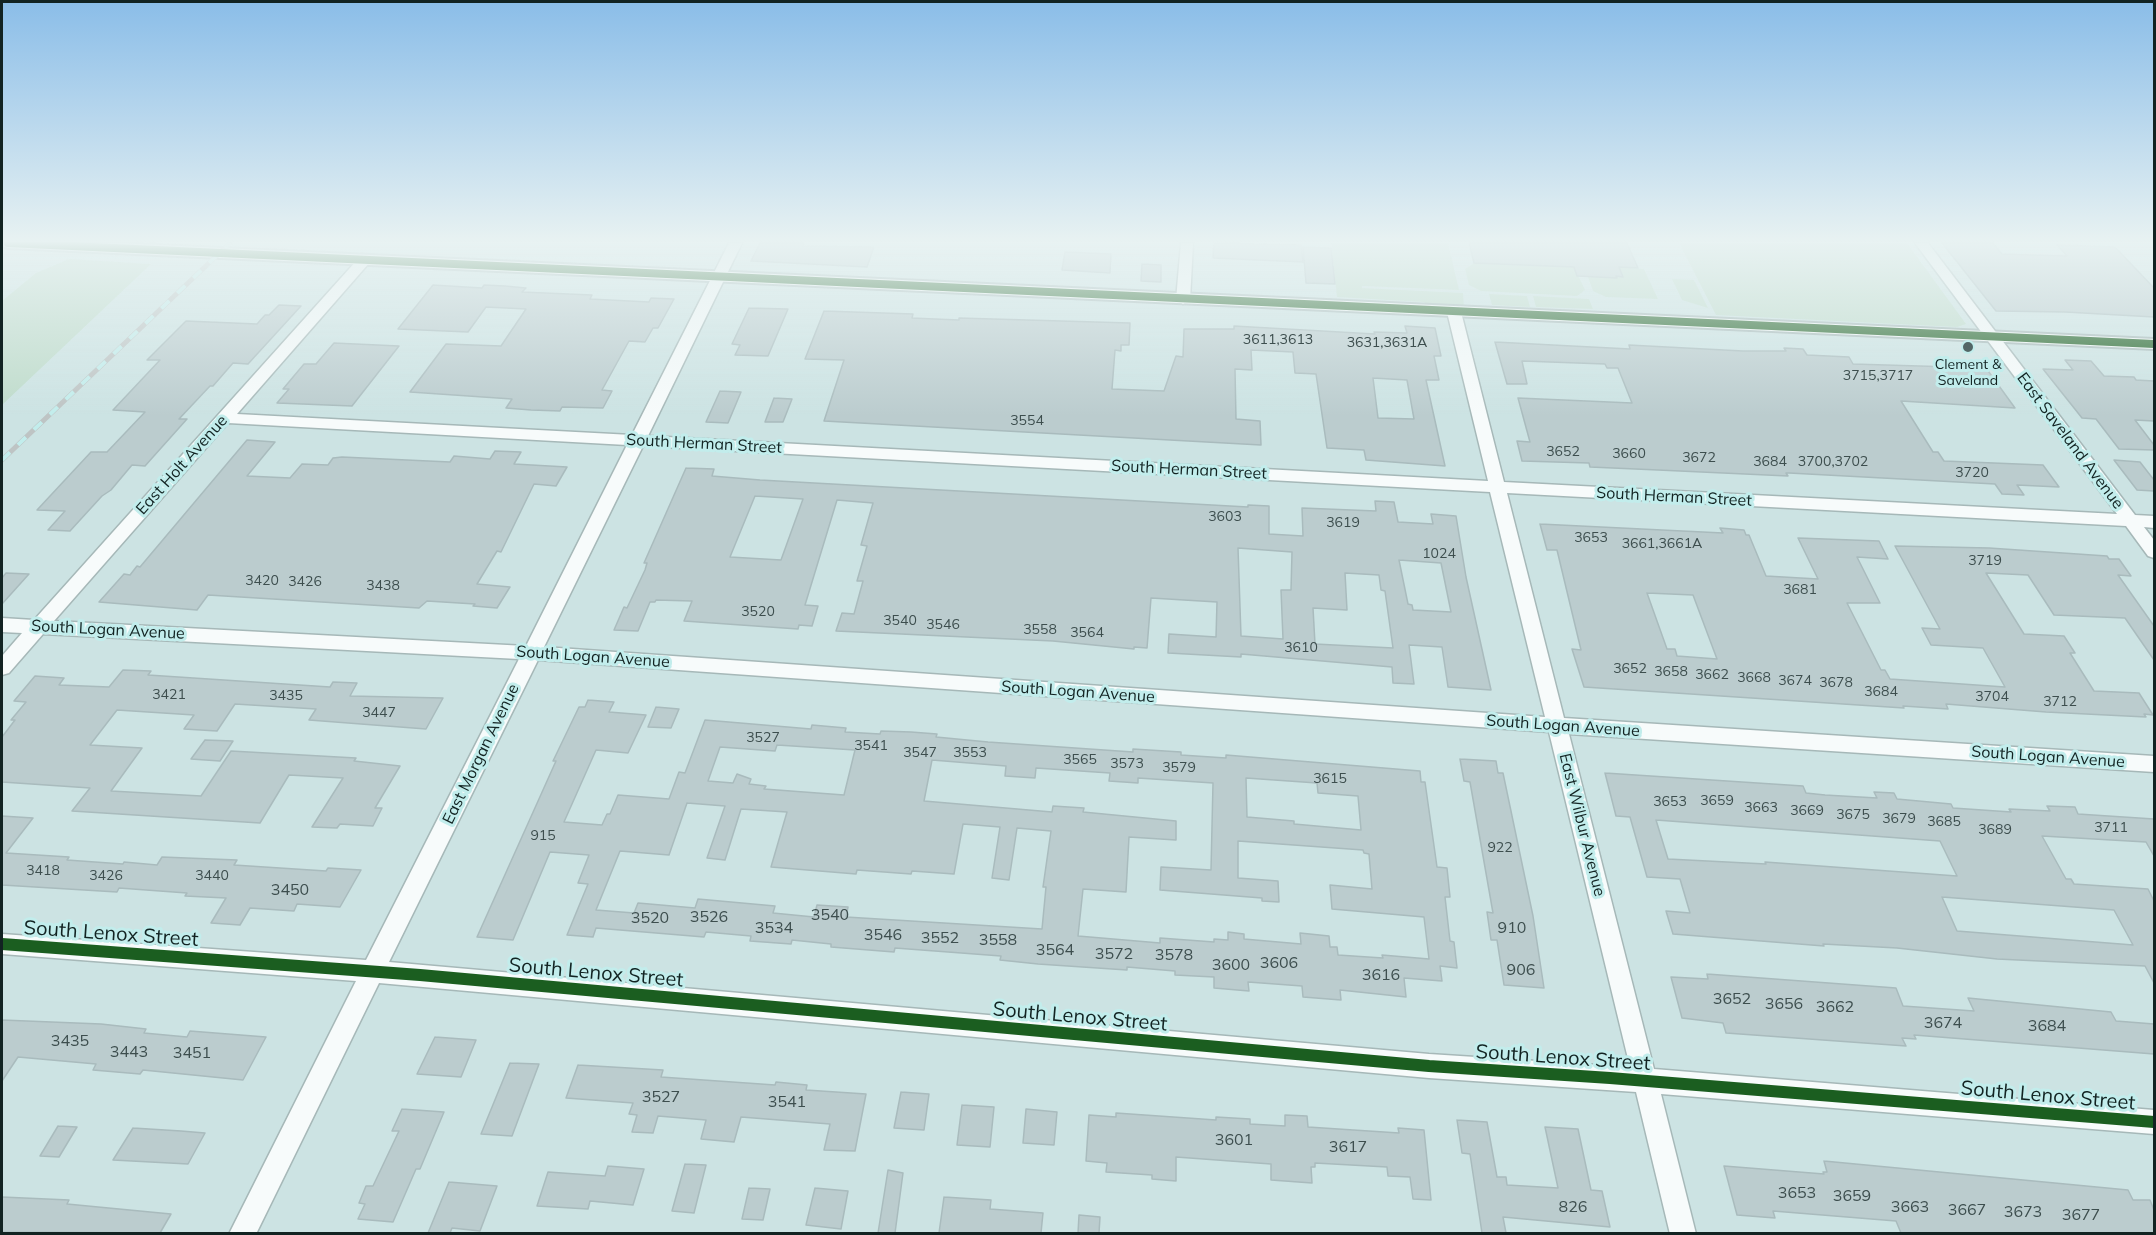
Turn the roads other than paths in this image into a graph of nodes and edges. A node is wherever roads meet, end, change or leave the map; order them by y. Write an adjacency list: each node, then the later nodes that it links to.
1 (328, 301): 8 (street, East Holt Avenue)
2 (708, 301): 9 (street, East Morgan Avenue)
3 (1198, 301): 5 (street)
4 (1964, 301): 6 (street, East Saveland Avenue)
5 (1454, 312): 6 (street); 10 (street, East Wilbur Avenue)
6 (1991, 336): 7 (street); 11 (street, East Saveland Avenue)
7 (2154, 344)
8 (223, 418): 9 (street, South Herman Street); 15 (street, East Holt Avenue)
9 (638, 440): 10 (street, South Herman Street); 16 (street, East Morgan Avenue)
10 (1498, 487): 11 (street, South Herman Street); 18 (street, East Wilbur Avenue)
11 (2131, 521): 12 (street, South Herman Street); 13 (street, East Saveland Avenue)
12 (2154, 522)
13 (2154, 552)
14 (2, 625): 15 (street, South Logan Avenue)
15 (38, 627): 16 (street, South Logan Avenue); 17 (street, East Holt Avenue)
16 (532, 653): 18 (street, South Logan Avenue); 21 (street, East Morgan Avenue)
17 (2, 668)
18 (1557, 725): 19 (street, South Logan Avenue); 22 (street, East Wilbur Avenue)
19 (2154, 764)
20 (2, 944): 21 (street, South Lenox Street)
21 (374, 971): 22 (street, South Lenox Street); 24 (street, East Morgan Avenue)
22 (1645, 1081): 23 (street, South Lenox Street); 25 (street, East Wilbur Avenue)
23 (2154, 1122)
24 (243, 1233)
25 (1683, 1233)

